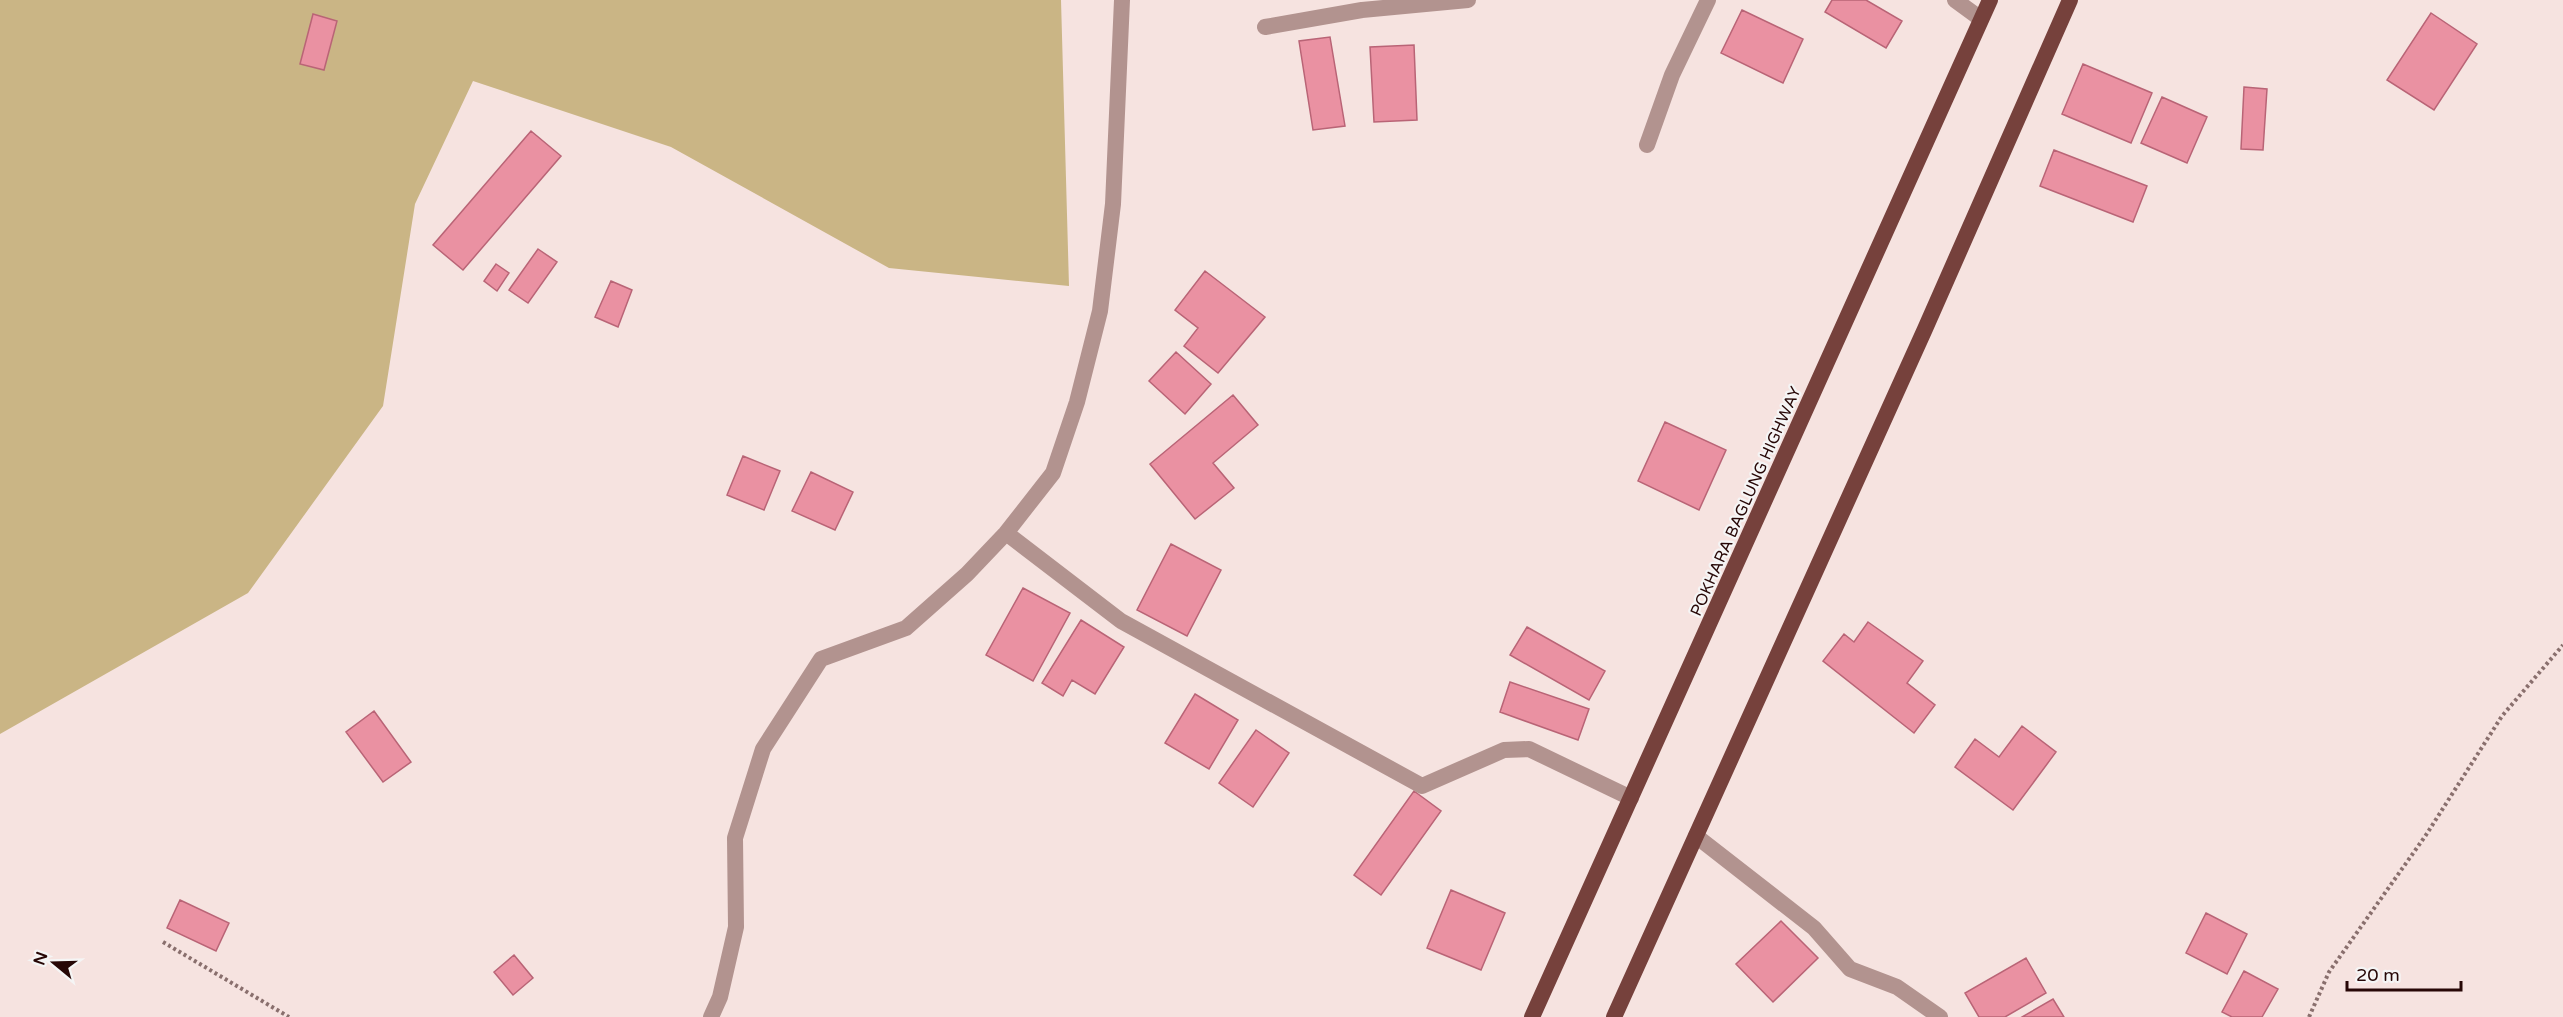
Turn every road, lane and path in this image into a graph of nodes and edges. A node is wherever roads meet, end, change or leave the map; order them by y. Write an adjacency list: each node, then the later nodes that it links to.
1 (1122, 0): 10 (street)
2 (1468, 0): 8 (street)
3 (1708, 0): 9 (street)
4 (1954, 0): 7 (street)
5 (1990, 0): 7 (highway, POKHARA BAGLUNG HIGHWAY)
6 (2070, 0): 13 (highway)
7 (1981, 19): 12 (highway, POKHARA BAGLUNG HIGHWAY)
8 (1265, 27)
9 (1647, 145)
10 (1006, 533): 12 (street); 16 (street)
11 (2563, 645): 20 (path)
12 (1631, 798): 17 (highway, POKHARA BAGLUNG HIGHWAY)
13 (1696, 836): 18 (highway); 19 (street)
14 (163, 942): 15 (path)
15 (289, 1017)
16 (711, 1017)
17 (1532, 1017)
18 (1614, 1017)
19 (1940, 1017)
20 (2309, 1017)

